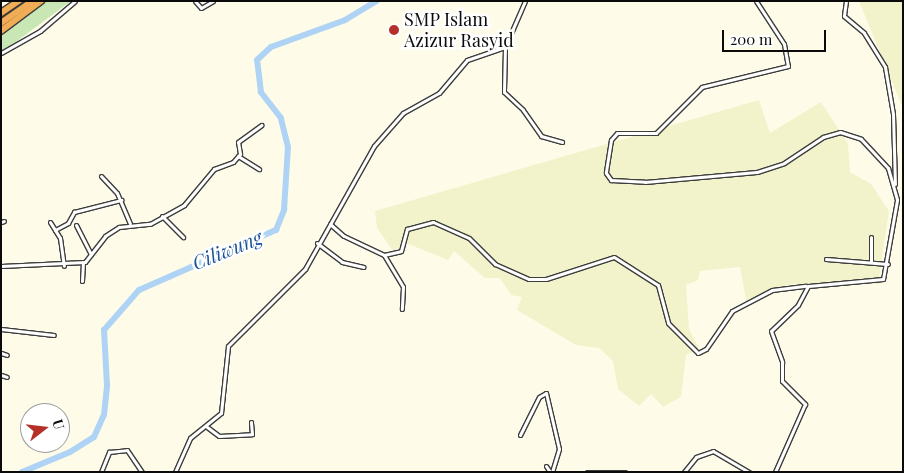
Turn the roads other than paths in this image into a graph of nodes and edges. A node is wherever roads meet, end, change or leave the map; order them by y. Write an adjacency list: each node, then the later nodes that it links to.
1 (19, 1): 10 (highway)
2 (32, 1): 11 (highway)
3 (41, 1): 12 (highway)
4 (74, 1): 14 (street)
5 (195, 1): 6 (street)
6 (213, 1)
7 (525, 1): 13 (street)
8 (756, 1): 20 (street)
9 (846, 1): 20 (street)
10 (1, 13)
11 (1, 23)
12 (1, 31)
13 (505, 48): 16 (street); 25 (street)
14 (1, 53)
15 (261, 125): 17 (street)
16 (562, 142)
17 (238, 156): 18 (street); 22 (street)
18 (259, 169)
19 (101, 176): 21 (street)
20 (896, 189): 36 (street)
21 (121, 200): 24 (street); 27 (street)
22 (162, 216): 24 (street); 29 (street)
23 (50, 222): 27 (street)
24 (130, 222): 31 (street)
25 (330, 224): 30 (street); 32 (street)
26 (76, 226): 31 (street)
27 (55, 230): 38 (street)
28 (871, 237): 34 (street)
29 (183, 238)
30 (317, 243): 39 (street); 50 (street)
31 (91, 254): 35 (street)
32 (384, 254): 41 (street); 42 (street)
33 (826, 260): 34 (street)
34 (871, 261): 36 (street)
35 (83, 263): 38 (street); 40 (street)
36 (888, 264): 41 (street)
37 (1, 266): 38 (street)
38 (64, 266)
39 (363, 267)
40 (82, 281)
41 (807, 286): 61 (street)
42 (402, 309)
43 (1, 329): 44 (street)
44 (54, 334)
45 (1, 354): 46 (street)
46 (7, 355)
47 (1, 375): 48 (street)
48 (7, 377)
49 (251, 422): 50 (street)
50 (207, 427): 55 (street)
51 (520, 435): 56 (street)
52 (546, 466): 56 (street)
53 (101, 472): 54 (street)
54 (142, 472)
55 (175, 472)
56 (551, 472)
57 (588, 472): 58 (street)
58 (626, 472)
59 (684, 472): 60 (street)
60 (749, 472)
61 (775, 472)

